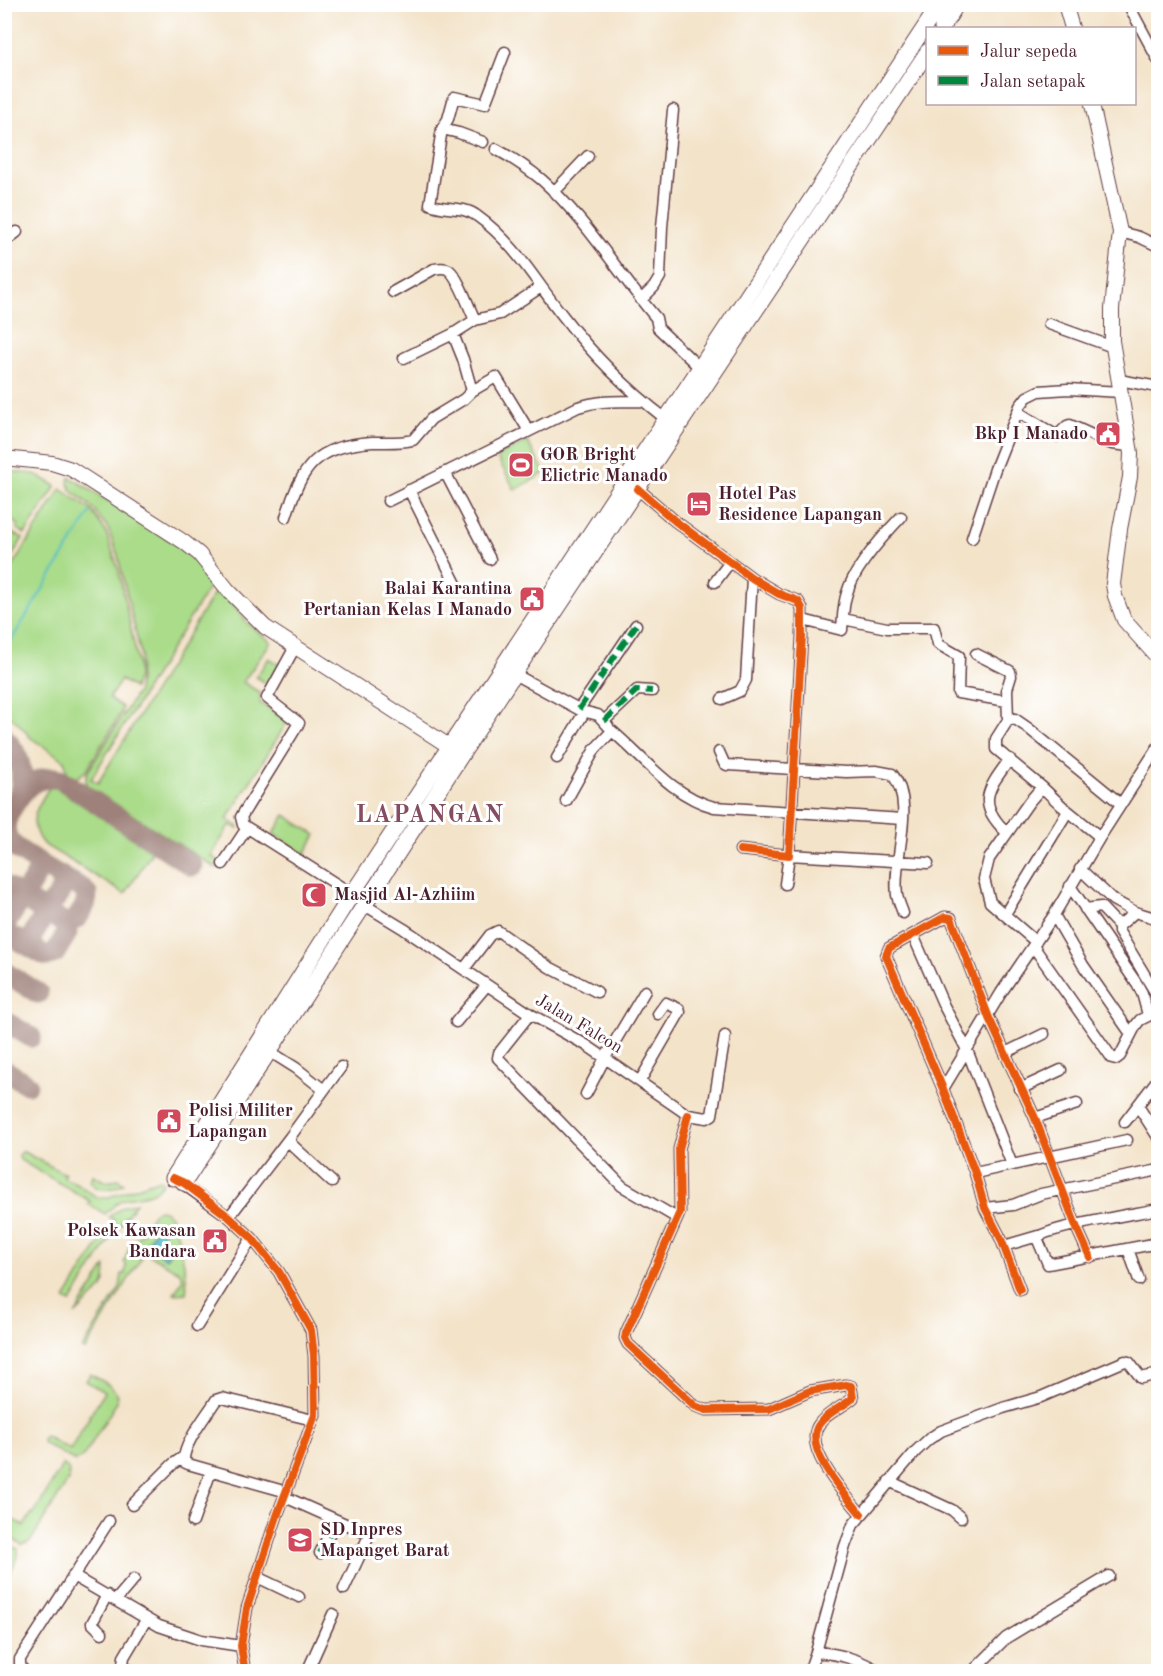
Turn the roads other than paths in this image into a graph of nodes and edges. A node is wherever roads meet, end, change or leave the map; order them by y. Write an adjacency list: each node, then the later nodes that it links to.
1 (940, 4): 28 (highway)
2 (957, 4): 5 (highway)
3 (1065, 4): 6 (main road)
4 (1128, 4): 7 (street)
5 (943, 27)
6 (1072, 27)
7 (1155, 46): 10 (street)
8 (505, 52): 13 (street)
9 (926, 52): 28 (highway)
10 (1158, 60)
11 (1092, 105): 19 (main road)
12 (673, 110): 24 (street)
13 (442, 129): 14 (street); 22 (street)
14 (483, 142)
15 (496, 149): 17 (street)
16 (588, 156): 17 (street)
17 (554, 192): 24 (street)
18 (17, 232): 20 (street)
19 (1120, 232): 21 (street); 29 (main road)
20 (4, 242)
21 (1158, 246)
22 (541, 287): 25 (street); 35 (street)
23 (393, 292): 25 (street)
24 (641, 300): 31 (street)
25 (475, 320): 27 (street)
26 (1049, 324): 29 (street)
27 (453, 334): 30 (street); 34 (street)
28 (726, 341): 31 (highway); 42 (highway)
29 (1113, 347): 32 (main road)
30 (404, 358)
31 (700, 368): 37 (highway)
32 (1120, 386): 33 (street); 36 (street); 39 (main road)
33 (1158, 387)
34 (472, 391): 38 (street); 45 (street)
35 (642, 400): 37 (street); 38 (street)
36 (1018, 412): 39 (street); 47 (street)
37 (666, 419): 53 (highway)
38 (529, 431): 41 (street)
39 (1130, 446): 59 (main road)
40 (4, 458): 57 (main road)
41 (445, 472): 43 (street); 48 (street)
42 (638, 489): 49 (street); 53 (highway)
43 (409, 490): 44 (street); 52 (street)
44 (388, 501)
45 (286, 517)
46 (901, 517): 54 (street)
47 (972, 538)
48 (490, 559)
49 (730, 562): 50 (street); 51 (street)
50 (752, 578): 55 (street); 62 (street)
51 (715, 582)
52 (456, 584)
53 (550, 608): 60 (highway); 68 (highway)
54 (843, 619): 55 (street); 63 (street)
55 (803, 620): 74 (street)
56 (636, 625): 64 (street)
57 (295, 647): 68 (main road); 81 (street)
58 (976, 654): 63 (street)
59 (1158, 658)
60 (514, 674): 64 (street); 71 (highway)
61 (652, 691): 66 (street)
62 (722, 699)
63 (1007, 701): 65 (street)
64 (581, 710): 66 (street); 72 (street)
65 (1008, 720): 73 (street); 77 (street)
66 (604, 721): 67 (street)
67 (612, 731): 76 (street); 79 (street)
68 (449, 746): 71 (main road); 92 (highway)
69 (1158, 747): 77 (street)
70 (719, 752): 74 (street)
71 (463, 755): 92 (highway)
72 (557, 758)
73 (1010, 759): 75 (street); 82 (street)
74 (794, 768): 79 (street); 80 (street)
75 (1042, 787): 78 (street); 82 (street)
76 (566, 801)
77 (1121, 804): 83 (street)
78 (1068, 811): 83 (street); 98 (street)
79 (792, 813): 80 (street); 85 (street)
80 (903, 819): 86 (street)
81 (247, 828): 88 (street); 92 (street, Jalan Falcon)
82 (1007, 833): 98 (street)
83 (1100, 837): 89 (street)
84 (740, 850): 85 (street)
85 (789, 855): 86 (street); 90 (street)
86 (900, 862): 87 (street); 97 (street)
87 (928, 863)
88 (223, 864)
89 (1080, 869): 91 (street); 93 (street)
90 (785, 884)
91 (1070, 886): 95 (street); 99 (street)
92 (357, 899): 104 (street, Jalan Falcon); 118 (highway); 141 (highway)
93 (1113, 900): 94 (street); 96 (street)
94 (1101, 907): 95 (street); 101 (street)
95 (1085, 909): 109 (street)
96 (1135, 912): 100 (street); 101 (street)
97 (903, 913)
98 (1005, 914): 103 (street)
99 (1054, 915): 103 (street); 115 (street)
100 (1158, 919)
101 (1119, 926): 108 (street)
102 (913, 935): 112 (street); 117 (street); 125 (street)
103 (1035, 944): 112 (street); 115 (street)
104 (464, 969): 105 (street, Jalan Falcon); 107 (street)
105 (487, 985): 110 (street, Jalan Falcon); 113 (street)
106 (645, 991): 120 (street)
107 (597, 992)
108 (1158, 997)
109 (1153, 1013): 115 (street)
110 (530, 1014): 120 (street, Jalan Falcon); 147 (street)
111 (658, 1014): 124 (street)
112 (988, 1014): 117 (street); 119 (street)
113 (456, 1022)
114 (1044, 1034): 119 (street)
115 (1131, 1034)
116 (725, 1036): 131 (street)
117 (966, 1048): 125 (street); 138 (street)
118 (269, 1051): 127 (street); 141 (highway)
119 (1005, 1053): 126 (street)
120 (605, 1058): 124 (street, Jalan Falcon); 128 (street)
121 (340, 1067): 127 (street)
122 (1061, 1070): 126 (street)
123 (1158, 1079): 130 (street)
124 (640, 1081): 131 (street, Jalan Falcon)
125 (943, 1089): 140 (street)
126 (1020, 1089): 132 (street)
127 (324, 1090): 134 (street)
128 (586, 1094)
129 (1077, 1104): 132 (street)
130 (1138, 1106): 133 (street); 135 (street)
131 (688, 1115): 147 (street)
132 (1035, 1118): 137 (street)
133 (1125, 1122)
134 (290, 1137): 142 (street); 146 (street)
135 (1158, 1137)
136 (1126, 1140): 137 (street)
137 (1050, 1157): 138 (street); 143 (street)
138 (1012, 1165): 140 (street)
139 (1154, 1171): 143 (street)
140 (975, 1173): 144 (street)
141 (178, 1180): 146 (street)
142 (332, 1182)
143 (1062, 1189): 144 (street); 148 (street)
144 (985, 1208): 152 (street)
145 (1158, 1209): 148 (street)
146 (229, 1217): 150 (street)
147 (677, 1218): 165 (street)
148 (1076, 1226): 149 (street); 154 (street)
149 (1038, 1236): 152 (street); 154 (street)
150 (252, 1238): 157 (street); 159 (street)
151 (1158, 1243): 153 (street)
152 (1004, 1246): 156 (street)
153 (1128, 1249): 154 (street); 155 (street)
154 (1090, 1257)
155 (1139, 1280)
156 (1020, 1290)
157 (197, 1326)
158 (1158, 1377): 162 (street)
159 (313, 1420): 160 (street); 163 (street)
160 (183, 1457): 161 (street); 164 (street)
161 (211, 1471): 163 (street); 169 (street)
162 (889, 1481): 165 (street); 166 (street)
163 (286, 1495): 167 (street); 173 (street)
164 (132, 1505)
165 (861, 1514): 182 (street)
166 (961, 1518)
167 (336, 1520): 170 (street); 175 (street)
168 (109, 1521): 171 (street)
169 (193, 1522)
170 (320, 1553)
171 (73, 1576): 177 (street); 183 (street)
172 (1109, 1576): 189 (street)
173 (257, 1577): 176 (street); 181 (street)
174 (134, 1579): 177 (street)
175 (344, 1589)
176 (299, 1597)
177 (111, 1598): 179 (street); 180 (street)
178 (333, 1614): 186 (street)
179 (146, 1620): 181 (street); 184 (street)
180 (102, 1633)
181 (241, 1646): 185 (street)
182 (816, 1652): 187 (street); 188 (street)
183 (25, 1671)
184 (132, 1671)
185 (244, 1671)
186 (307, 1671)
187 (809, 1671)
188 (880, 1671)
189 (972, 1671)

